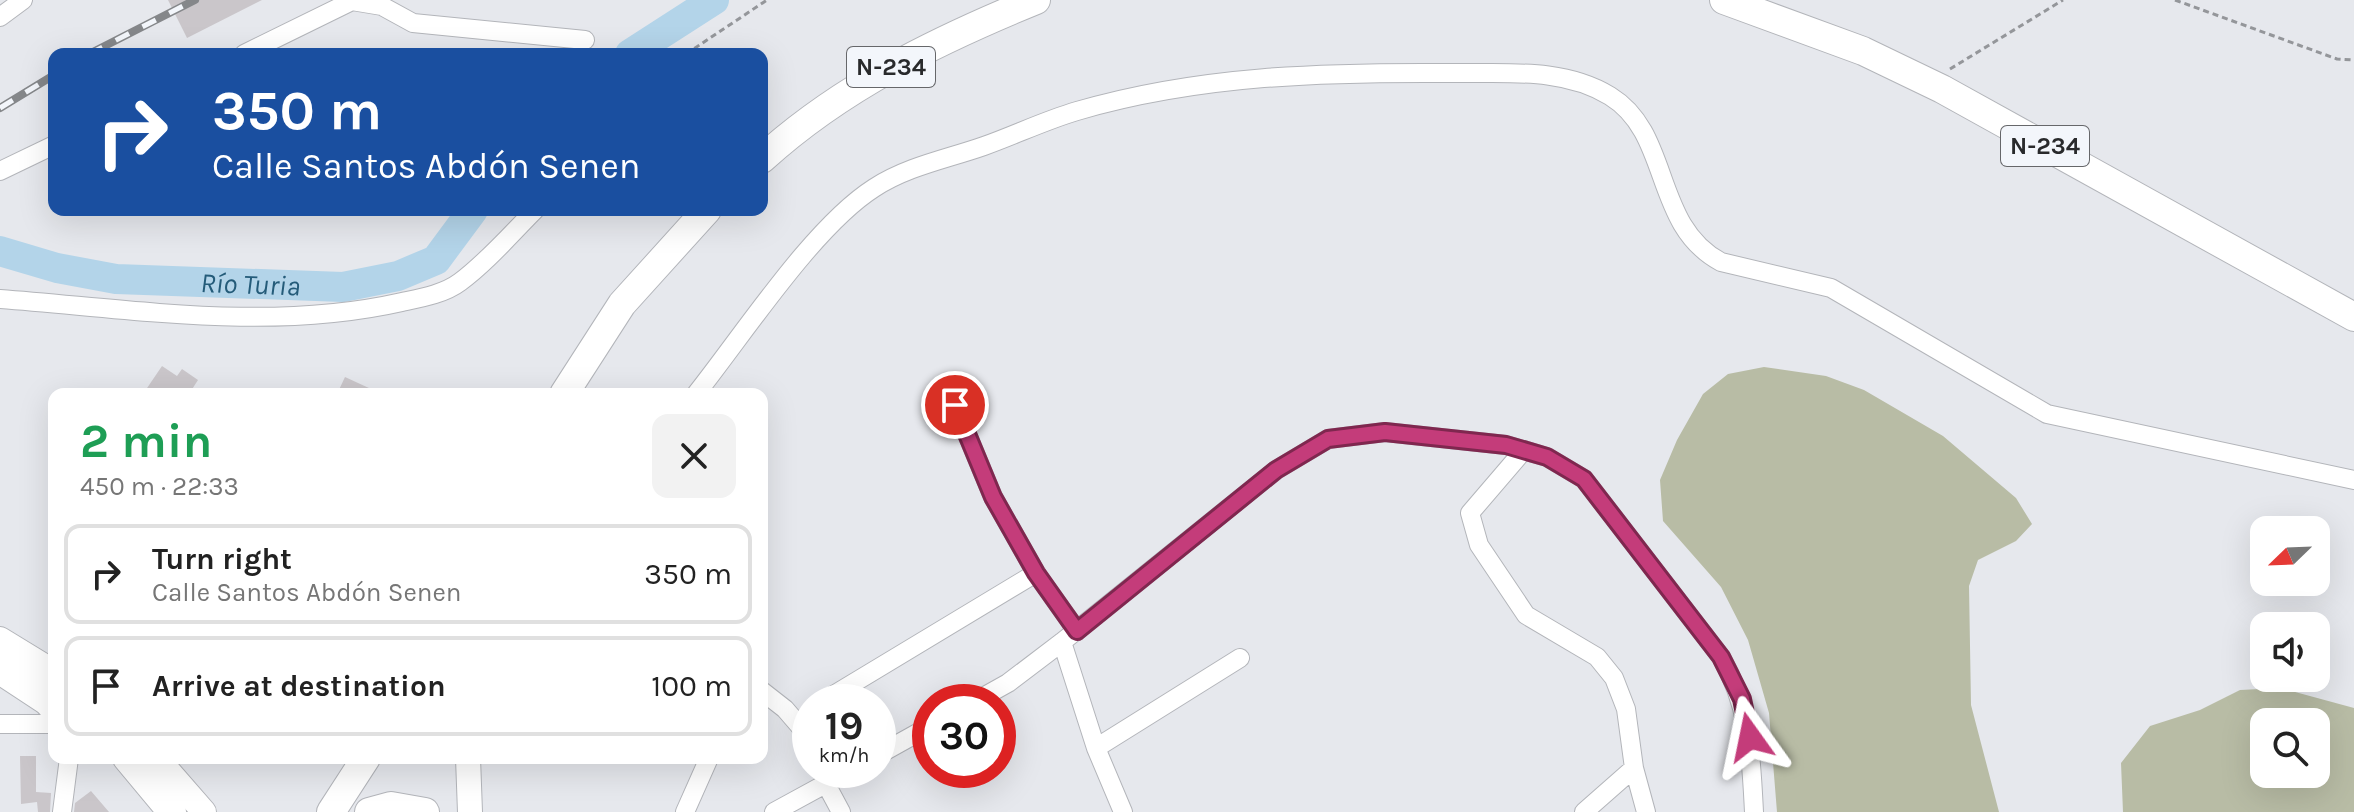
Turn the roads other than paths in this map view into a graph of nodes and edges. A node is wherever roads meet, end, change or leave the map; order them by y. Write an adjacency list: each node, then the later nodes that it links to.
1 (23, 0): 4 (street)
2 (1036, 0): 8 (highway, N-234)
3 (1724, 0): 13 (highway, N-234)
4 (0, 17)
5 (585, 40): 6 (street)
6 (256, 48)
7 (48, 148): 9 (street)
8 (768, 149)
9 (0, 171)
10 (529, 216): 12 (street)
11 (702, 216): 14 (highway)
12 (0, 299)
13 (2354, 317)
14 (568, 388)
15 (701, 388): 18 (street)
16 (955, 405): 19 (street)
17 (1524, 450): 20 (street); 41 (street); 57 (street)
18 (2354, 480)
19 (1036, 573): 20 (street); 27 (street)
20 (1069, 637): 28 (street); 34 (street)
21 (0, 639): 24 (main road)
22 (1240, 658): 34 (street)
23 (0, 659): 25 (highway)
24 (48, 673)
25 (48, 675)
26 (0, 676): 31 (street)
27 (852, 684)
28 (1006, 684)
29 (768, 694): 30 (street)
30 (792, 708)
31 (48, 709)
32 (0, 724): 33 (street)
33 (48, 724)
34 (1096, 748): 54 (street)
35 (68, 764): 44 (street)
36 (132, 764): 45 (highway)
37 (162, 764): 46 (main road)
38 (362, 764): 47 (highway)
39 (468, 764): 50 (main road)
40 (706, 764): 51 (street)
41 (1634, 768): 55 (street); 56 (street)
42 (816, 788): 52 (street)
43 (839, 788): 53 (street)
44 (62, 812)
45 (172, 812)
46 (204, 812)
47 (331, 812)
48 (369, 812): 49 (highway)
49 (425, 812)
50 (470, 812)
51 (685, 812)
52 (774, 812)
53 (841, 812)
54 (1123, 812)
55 (1584, 812)
56 (1646, 812)
57 (1754, 812)

